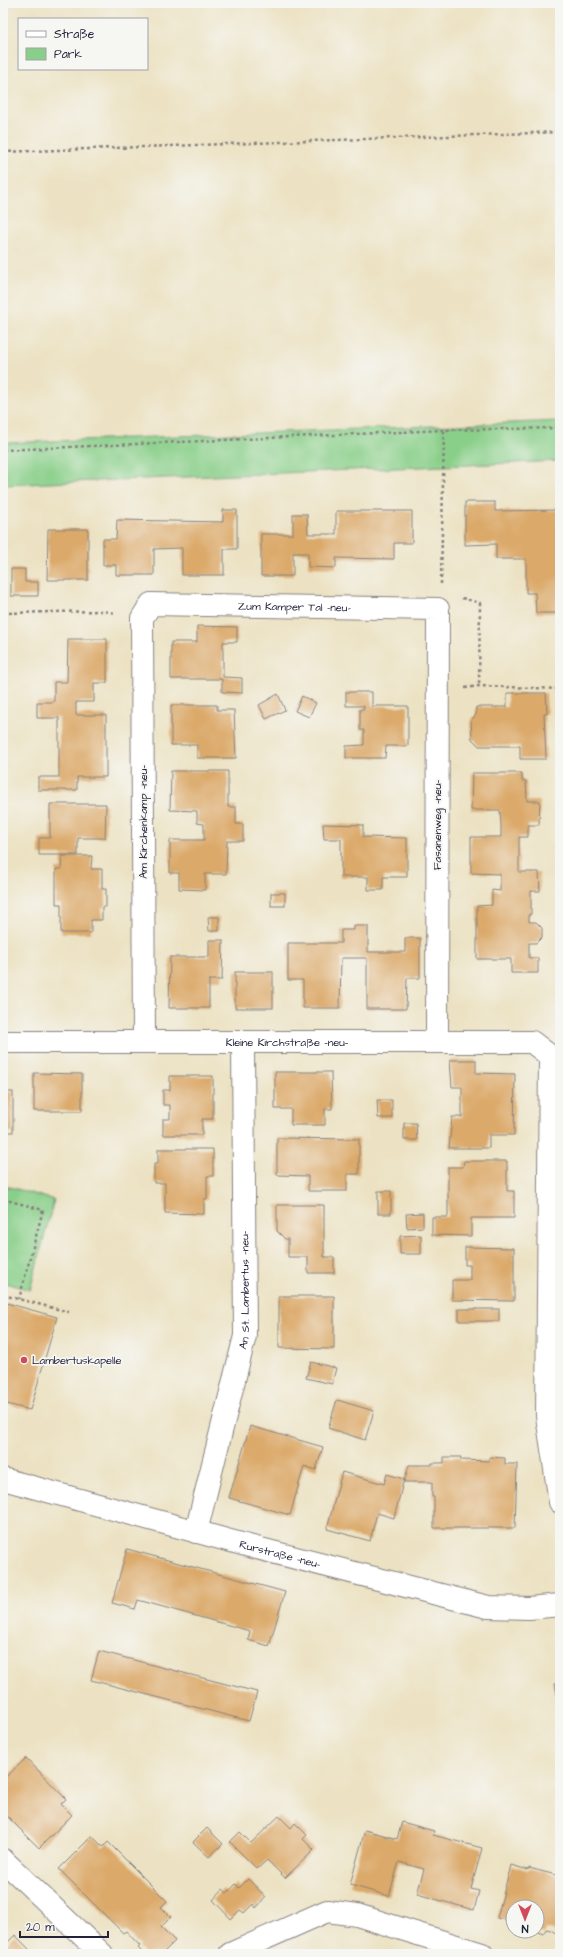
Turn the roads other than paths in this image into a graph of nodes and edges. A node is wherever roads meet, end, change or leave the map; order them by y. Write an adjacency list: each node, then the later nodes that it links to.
1 (440, 600): 2 (street, Zum Kamper Tal -neu-); 6 (street, Fasanenweg -neu-)
2 (146, 611): 4 (street, Am Kirchenkamp -neu-)
3 (3, 1042): 4 (street, Kleine Kirchstraße -neu-)
4 (144, 1042): 5 (street, Kleine Kirchstraße -neu-)
5 (243, 1042): 6 (street, Kleine Kirchstraße -neu-); 9 (street, An St. Lambertus -neu-)
6 (437, 1042): 8 (street, Kleine Kirchstraße -neu-)
7 (3, 1479): 9 (street, Rurstraße -neu-)
8 (560, 1502)
9 (196, 1532): 10 (street, Rurstraße -neu-)
10 (560, 1605)
11 (3, 1860): 12 (street)
12 (102, 1954)
13 (230, 1954): 14 (street)
14 (482, 1954)

